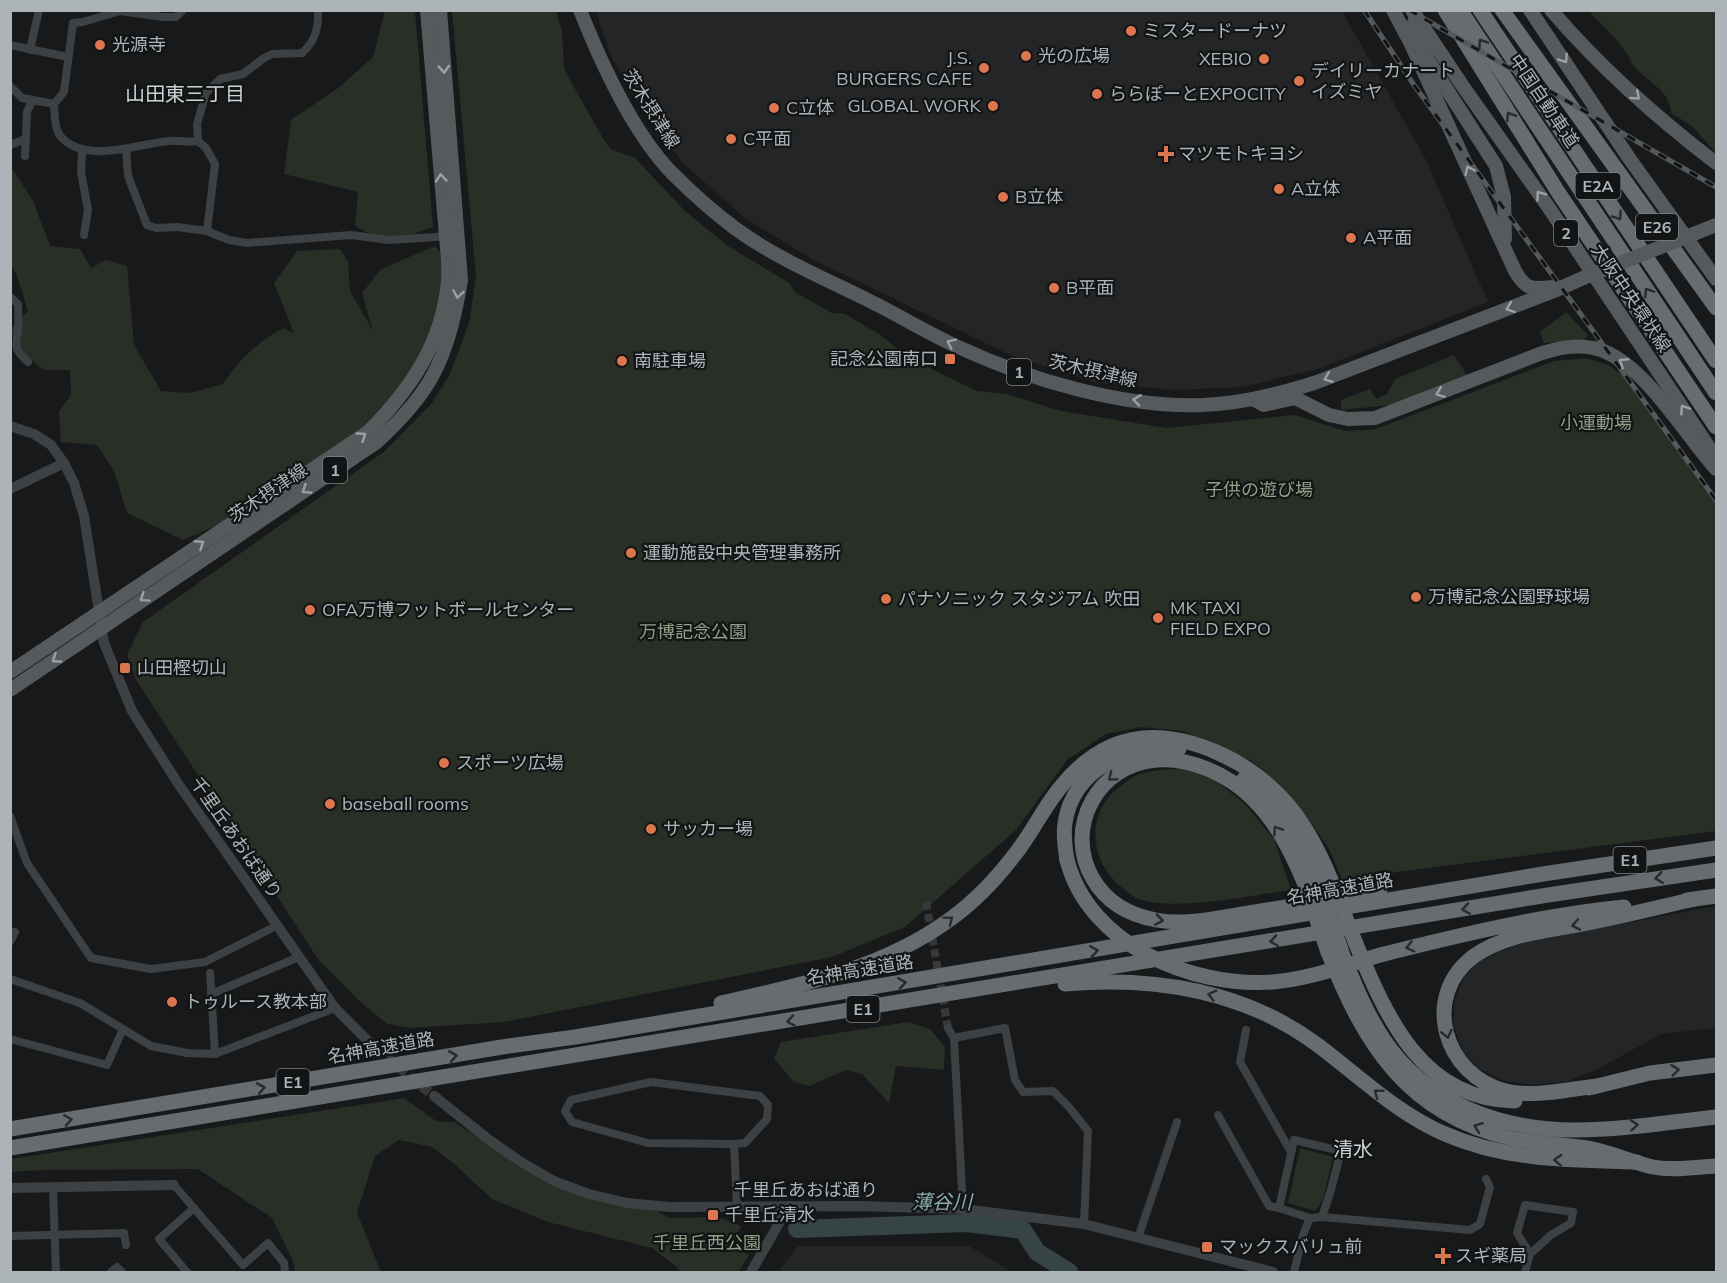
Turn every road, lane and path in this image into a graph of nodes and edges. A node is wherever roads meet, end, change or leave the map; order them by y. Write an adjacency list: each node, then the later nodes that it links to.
1 (39, 10): 17 (street)
2 (183, 10): 15 (street)
3 (318, 10): 23 (street)
4 (427, 10): 32 (main road, 茨木摂津線 / 1, one-way to 4)
5 (440, 10): 32 (main road, 茨木摂津線 / 1, one-way to 32)
6 (580, 10): 41 (main road, 茨木摂津線 / 1, one-way to 6)
7 (1393, 10): 33 (main road, one-way to 7)
8 (1411, 10): 33 (main road); 44 (main road, 大阪中央環状線 / 2, one-way to 8)
9 (1445, 10): 43 (highway, E2A, one-way to 9)
10 (1460, 10): 40 (highway, 中国自動車道 / E2A, one-way to 10)
11 (1480, 10): 38 (highway, 中国自動車道 / E2A, one-way to 38)
12 (1502, 10): 37 (highway, E26)
13 (1530, 10): 34 (main road, one-way to 34)
14 (1551, 10): 28 (main road, one-way to 28)
15 (120, 11): 18 (street)
16 (10, 45): 17 (street)
17 (30, 50): 18 (street)
18 (68, 57): 21 (street)
19 (10, 86): 20 (street)
20 (32, 101): 21 (street); 22 (street)
21 (54, 104): 26 (street)
22 (26, 139): 24 (street); 27 (street)
23 (198, 141): 25 (street); 30 (street)
24 (10, 145)
25 (126, 149): 26 (street); 30 (street)
26 (82, 151): 31 (street)
27 (25, 156)
28 (1716, 163)
29 (1716, 225): 35 (main road, 茨木摂津線 / 1, bridge)
30 (207, 231): 32 (street)
31 (84, 235)
32 (452, 236): 48 (main road, 茨木摂津線 / 1, one-way to 32); 49 (main road, 茨木摂津線 / 1, one-way to 49)
33 (1507, 253): 35 (main road)
34 (1716, 279)
35 (1560, 287): 41 (main road, 茨木摂津線 / 1, one-way to 41)
36 (10, 297): 39 (street)
37 (1716, 308)
38 (1716, 361)
39 (28, 362)
40 (1716, 393)
41 (1253, 399): 46 (main road, one-way to 41)
42 (10, 426): 45 (street, 千里丘あおば通り)
43 (1716, 427)
44 (1716, 458)
45 (64, 463): 47 (street); 48 (street, 千里丘あおば通り)
46 (1716, 469)
47 (10, 489)
48 (100, 613): 49 (street, 千里丘あおば通り); 50 (main road, 茨木摂津線 / 1)
49 (102, 628): 51 (main road, 茨木摂津線 / 1, one-way to 51); 61 (street, 千里丘あおば通り)
50 (10, 672)
51 (10, 690)
52 (1184, 741): 53 (highway); 58 (highway); 74 (highway, one-way to 52)
53 (1272, 802): 58 (highway); 60 (highway, one-way to 53, bridge)
54 (10, 816): 61 (street)
55 (1716, 848): 57 (highway, 名神高速道路 / E1)
56 (1716, 870): 70 (highway, E1, one-way to 70)
57 (1543, 874): 58 (highway, one-way to 57); 74 (highway, 名神高速道路 / E1, one-way to 57)
58 (1317, 881): 64 (highway, bridge); 80 (highway, bridge)
59 (1716, 896): 60 (highway)
60 (1695, 899): 80 (highway, one-way to 80)
61 (276, 926): 65 (street, 千里丘あおば通り)
62 (15, 932): 63 (street)
63 (10, 942)
64 (1335, 950): 83 (highway, one-way to 83); 89 (highway, one-way to 64)
65 (299, 957): 68 (street); 69 (street, 千里丘あおば通り)
66 (210, 973): 68 (street)
67 (10, 979): 72 (street)
68 (212, 994): 78 (street)
69 (335, 1008): 77 (street, 千里丘あおば通り); 78 (street)
70 (822, 1016): 87 (highway, E1, one-way to 87); 89 (highway, one-way to 70)
71 (948, 1028): 75 (street)
72 (123, 1029): 76 (street); 78 (street)
73 (1246, 1030): 88 (street)
74 (575, 1037): 85 (highway, 名神高速道路 / E1, one-way to 74)
75 (954, 1038): 99 (street); 102 (street)
76 (10, 1040)
77 (375, 1047)
78 (215, 1054)
79 (1716, 1065): 80 (highway, one-way to 79)
80 (1597, 1086)
81 (434, 1096): 96 (street, 千里丘あおば通り)
82 (1218, 1115): 98 (street)
83 (1716, 1117)
84 (1177, 1122): 105 (street)
85 (10, 1129)
86 (734, 1144): 86 (street); 96 (street)
87 (10, 1148)
88 (1291, 1152): 98 (street); 100 (street)
89 (1637, 1162): 90 (highway)
90 (1716, 1166)
91 (1486, 1179): 100 (street)
92 (174, 1185): 93 (street); 97 (street)
93 (53, 1187): 94 (street); 103 (street)
94 (10, 1188)
95 (789, 1206): 96 (street, 千里丘あおば通り); 99 (street, 千里丘あおば通り); 115 (street)
96 (737, 1207)
97 (194, 1208): 108 (street); 112 (street)
98 (1279, 1208): 101 (street)
99 (963, 1209): 102 (street, 千里丘あおば通り)
100 (1322, 1217): 101 (street)
101 (1310, 1218): 117 (street)
102 (1084, 1224): 105 (street, 千里丘あおば通り)
103 (55, 1235): 104 (street); 106 (street); 109 (street)
104 (10, 1236)
105 (1138, 1238): 116 (street, 千里丘あおば通り)
106 (126, 1245)
107 (1530, 1254): 107 (street); 118 (street)
108 (243, 1265): 113 (street); 114 (street)
109 (56, 1272)
110 (111, 1272): 111 (street)
111 (122, 1272)
112 (187, 1272)
113 (234, 1272)
114 (285, 1272)
115 (751, 1272)
116 (1273, 1272)
117 (1294, 1272)
118 (1525, 1272)

